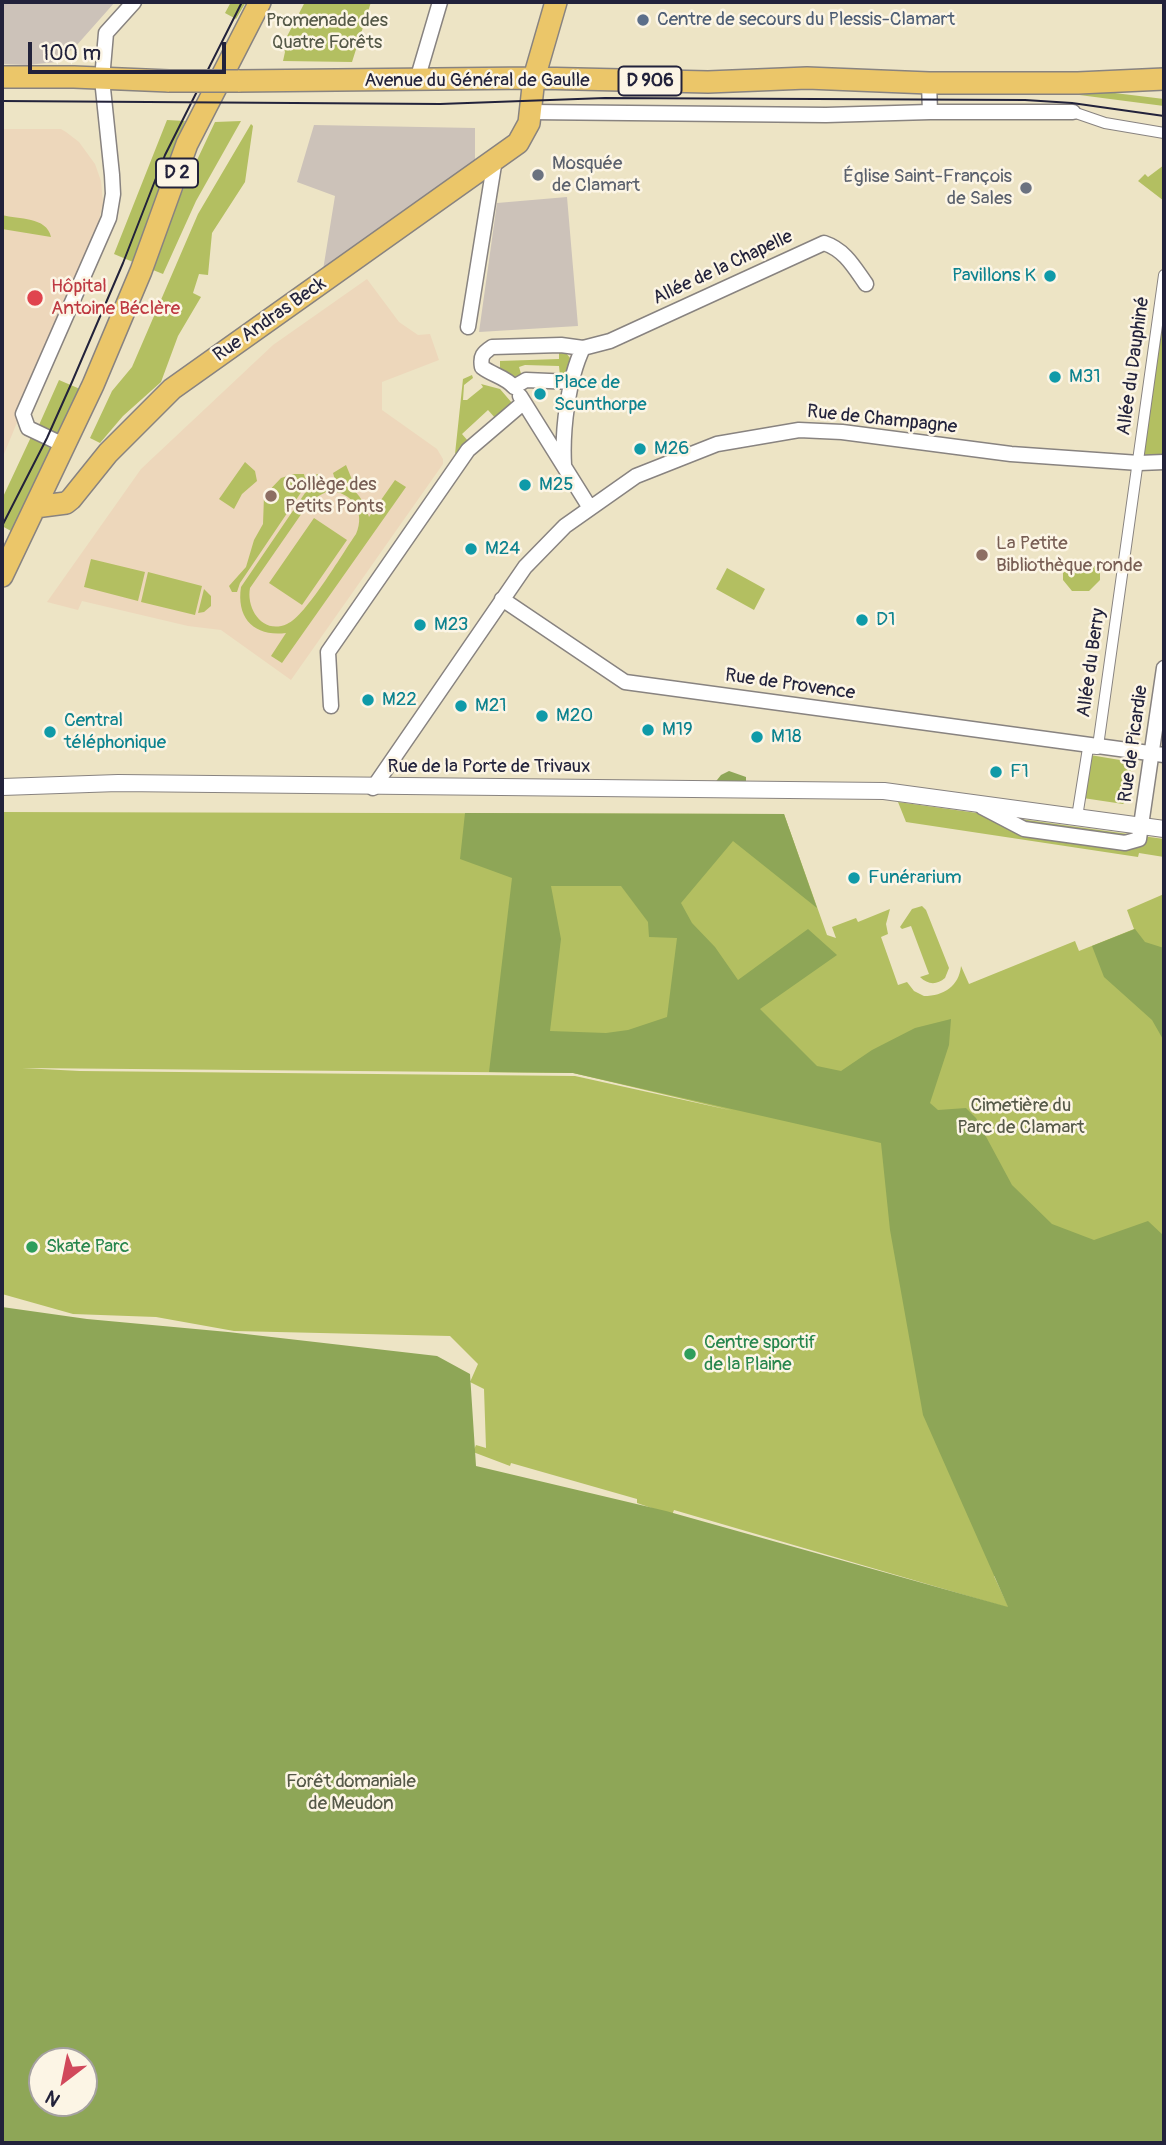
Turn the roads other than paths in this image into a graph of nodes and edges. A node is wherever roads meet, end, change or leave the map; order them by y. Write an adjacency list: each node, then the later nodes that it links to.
1 (134, 2): 7 (street)
2 (260, 2): 25 (main road, D 2)
3 (440, 2): 9 (street)
4 (556, 2): 6 (main road, Rue Andras Beck)
5 (2, 77): 7 (main road, Avenue du Général de Gaulle / D 906)
6 (534, 78): 9 (main road, Avenue du Général de Gaulle / D 906); 10 (main road, Avenue du Général de Gaulle / D 906); 13 (main road, Rue Andras Beck)
7 (102, 79): 9 (main road, Avenue du Général de Gaulle / D 906, bridge); 25 (street)
8 (1164, 79): 11 (main road, Avenue du Général de Gaulle / D 906)
9 (416, 80)
10 (929, 83): 11 (main road, Avenue du Général de Gaulle / D 906); 14 (street)
11 (1078, 83): 12 (main road, Avenue du Général de Gaulle)
12 (1164, 91)
13 (530, 111): 14 (street, Avenue du Général de Gaulle); 17 (main road, Rue Andras Beck)
14 (930, 112): 15 (street, Avenue du Général de Gaulle)
15 (1073, 112): 16 (street)
16 (1164, 133)
17 (495, 159): 20 (street); 29 (main road, Rue Andras Beck)
18 (1164, 275): 27 (street, Allée du Dauphiné)
19 (866, 284): 21 (street, Allée de la Chapelle)
20 (468, 327)
21 (583, 348): 22 (street); 23 (street)
22 (572, 382): 23 (street); 28 (street)
23 (514, 387): 24 (street)
24 (523, 402): 28 (street); 34 (street)
25 (65, 446): 29 (main road, D 2)
26 (1164, 462): 27 (street, Rue de Champagne)
27 (1139, 463): 30 (street, Rue de Champagne); 35 (street, Allée du Berry)
28 (564, 465): 30 (street)
29 (35, 508): 31 (main road, D 2)
30 (590, 508): 32 (street, Rue de Champagne)
31 (2, 576)
32 (502, 599): 35 (street, Rue de Provence); 38 (street, Rue de Champagne)
33 (1164, 668): 36 (street, Rue de Picardie)
34 (331, 706)
35 (1098, 746): 36 (street, Rue de Provence); 40 (street, Allée du Berry)
36 (1158, 754): 41 (street, Rue de Picardie)
37 (2, 787): 38 (street, Rue de la Porte de Trivaux)
38 (373, 788): 39 (street, Rue de la Porte de Trivaux)
39 (975, 803): 40 (street, Rue de la Porte de Trivaux); 41 (street, Rue de la Porte de Trivaux)
40 (1077, 817): 41 (street, Rue de la Porte de Trivaux)
41 (1142, 826): 42 (street, Rue de la Porte de Trivaux)
42 (1164, 829)

